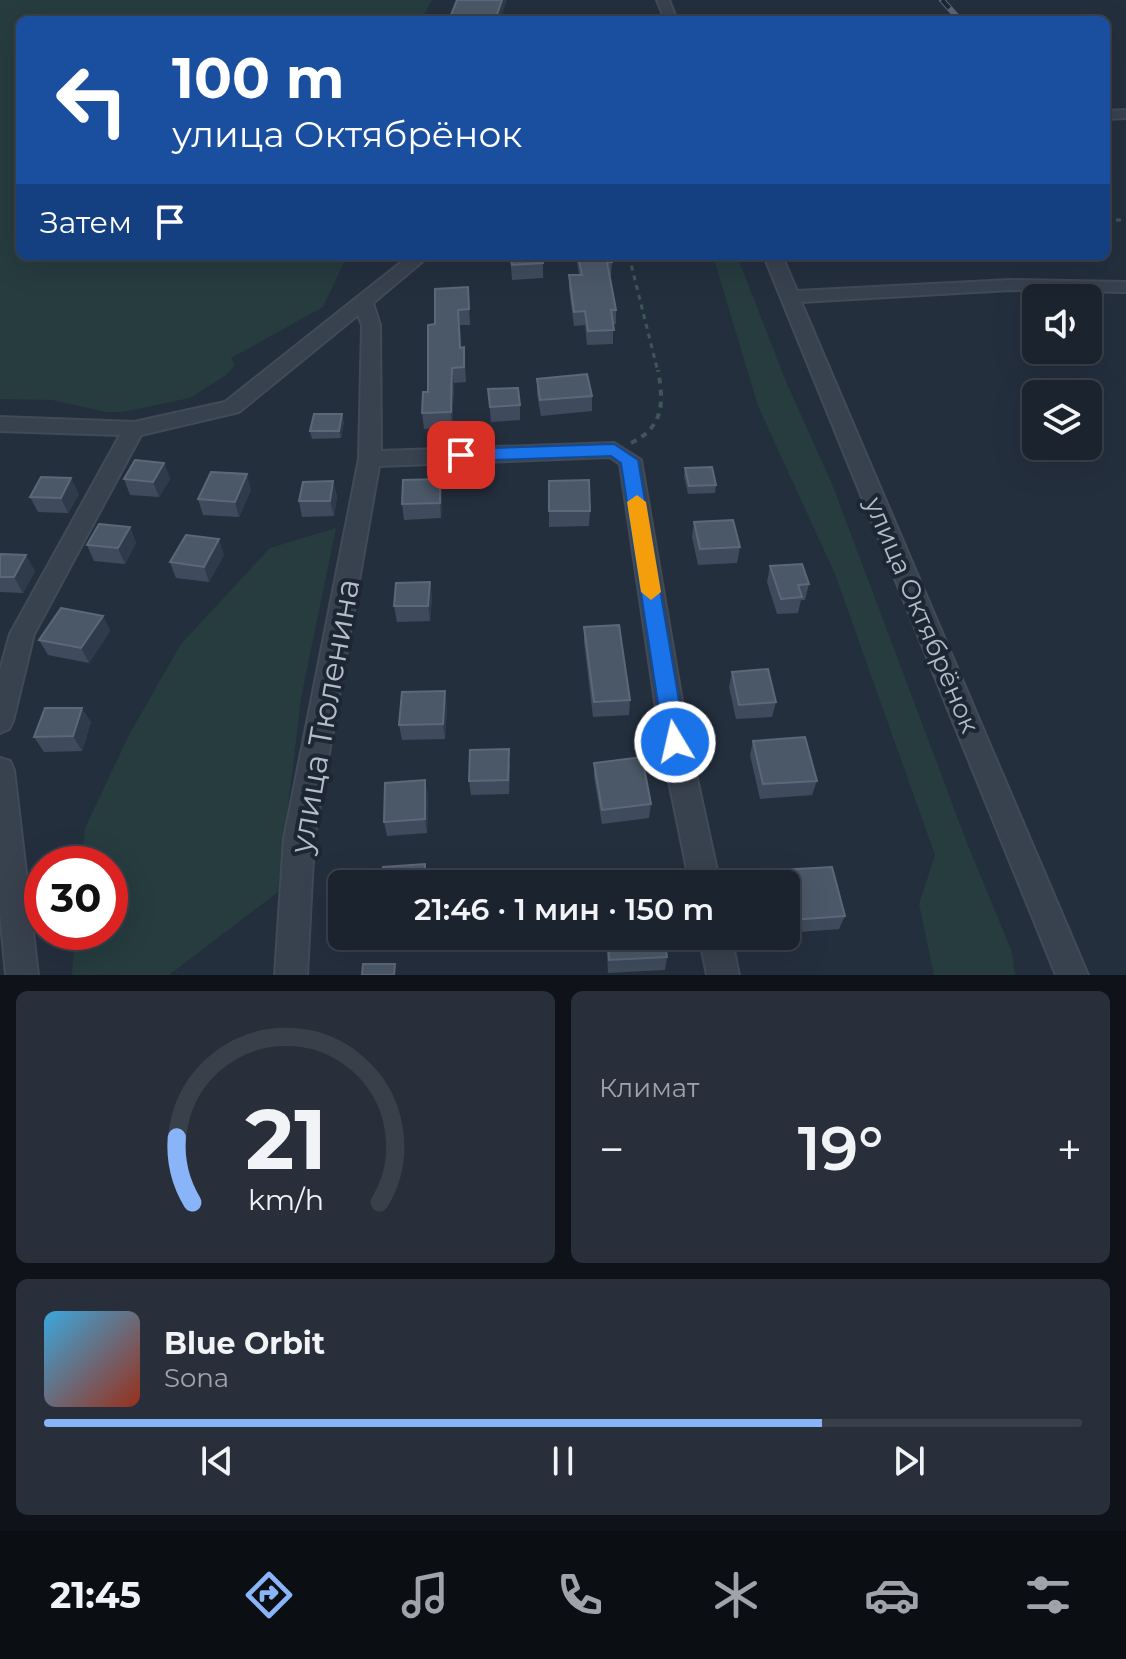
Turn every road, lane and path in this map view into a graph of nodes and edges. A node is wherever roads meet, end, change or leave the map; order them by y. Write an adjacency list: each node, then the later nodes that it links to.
1 (415, 260): 6 (street)
2 (630, 260): 9 (path)
3 (775, 260): 5 (street, улица Октябрёнок)
4 (1126, 287): 5 (street)
5 (790, 297): 18 (street, улица Октябрёнок)
6 (363, 302): 8 (street); 10 (street, улица Тюленина)
7 (0, 424): 8 (street)
8 (134, 429): 11 (street)
9 (614, 450): 10 (street); 13 (street)
10 (370, 459): 16 (street, улица Тюленина)
11 (0, 721)
12 (0, 770): 15 (street)
13 (702, 870)
14 (718, 950): 17 (street)
15 (15, 970)
16 (291, 975)
17 (723, 975)
18 (1072, 975)

